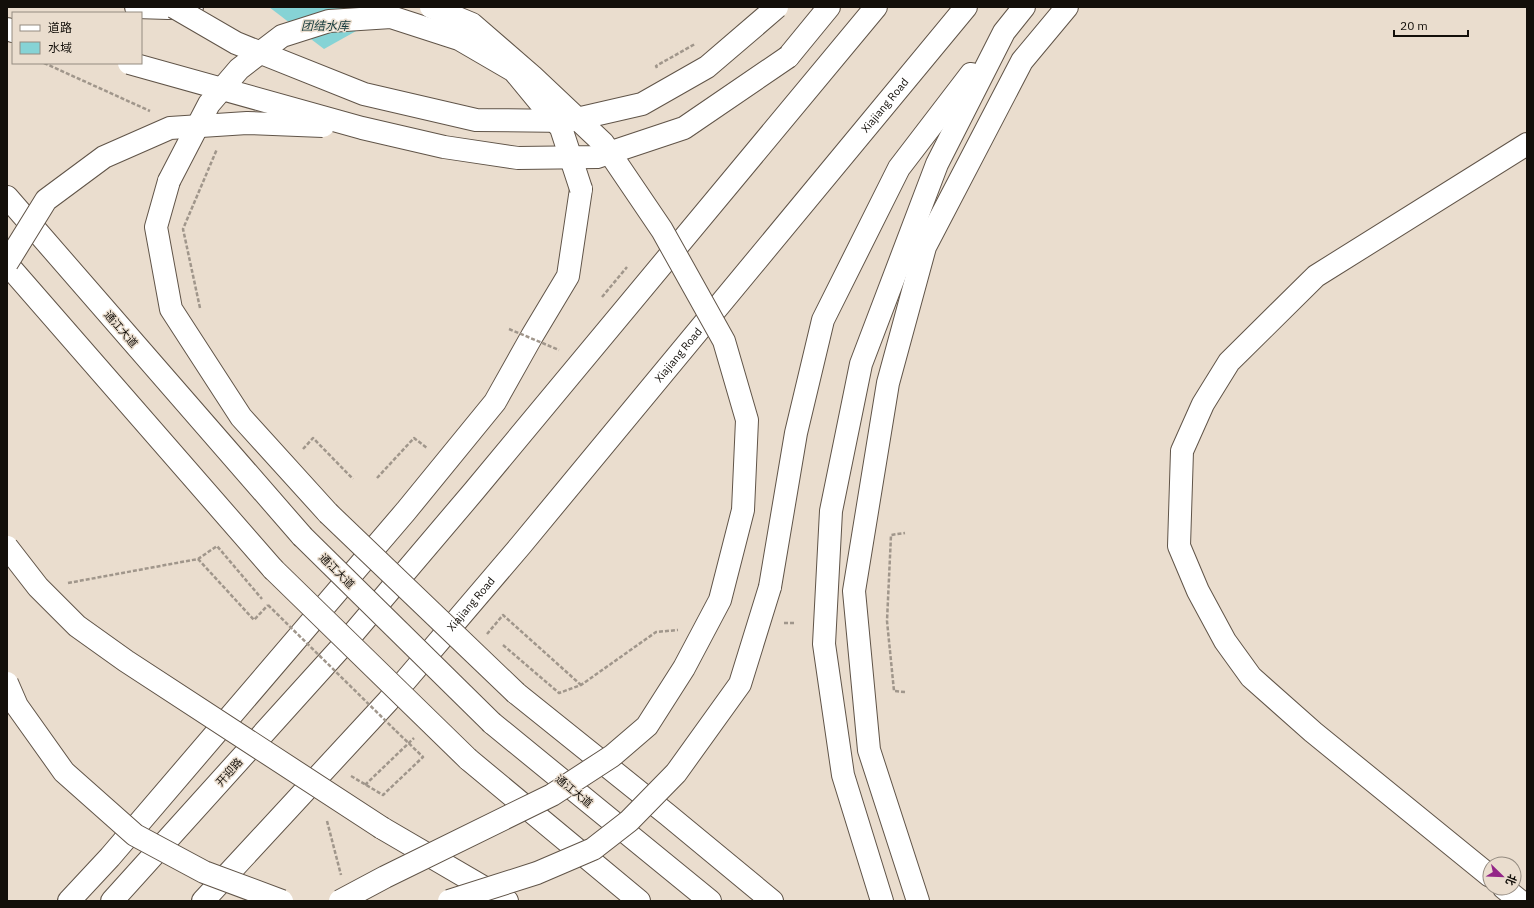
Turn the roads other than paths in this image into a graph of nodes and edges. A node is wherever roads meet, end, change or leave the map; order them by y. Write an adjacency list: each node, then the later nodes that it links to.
1 (136, 7): 3 (main road)
2 (174, 7): 5 (main road, bridge)
3 (192, 7)
4 (431, 7): 24 (main road, bridge)
5 (777, 7)
6 (830, 7): 13 (main road, bridge)
7 (876, 7): 21 (main road, 开迎路)
8 (966, 7): 22 (main road, Xiajiang Road)
9 (1024, 7): 11 (main road)
10 (1067, 7): 31 (main road)
11 (1004, 32): 25 (main road, bridge); 30 (main road)
12 (133, 64): 13 (main road, bridge)
13 (362, 128): 16 (main road, bridge)
14 (1527, 144): 19 (main road)
15 (7, 197): 28 (main road, 通江大道, bridge)
16 (7, 264): 27 (main road, bridge)
17 (7, 547): 26 (main road, bridge)
18 (7, 683): 23 (main road, bridge)
19 (1482, 869)
20 (69, 901): 29 (main road, bridge)
21 (112, 901)
22 (203, 901)
23 (282, 901)
24 (340, 901)
25 (449, 901)
26 (507, 901)
27 (639, 901)
28 (710, 901)
29 (772, 901)
30 (882, 901)
31 (918, 901)

